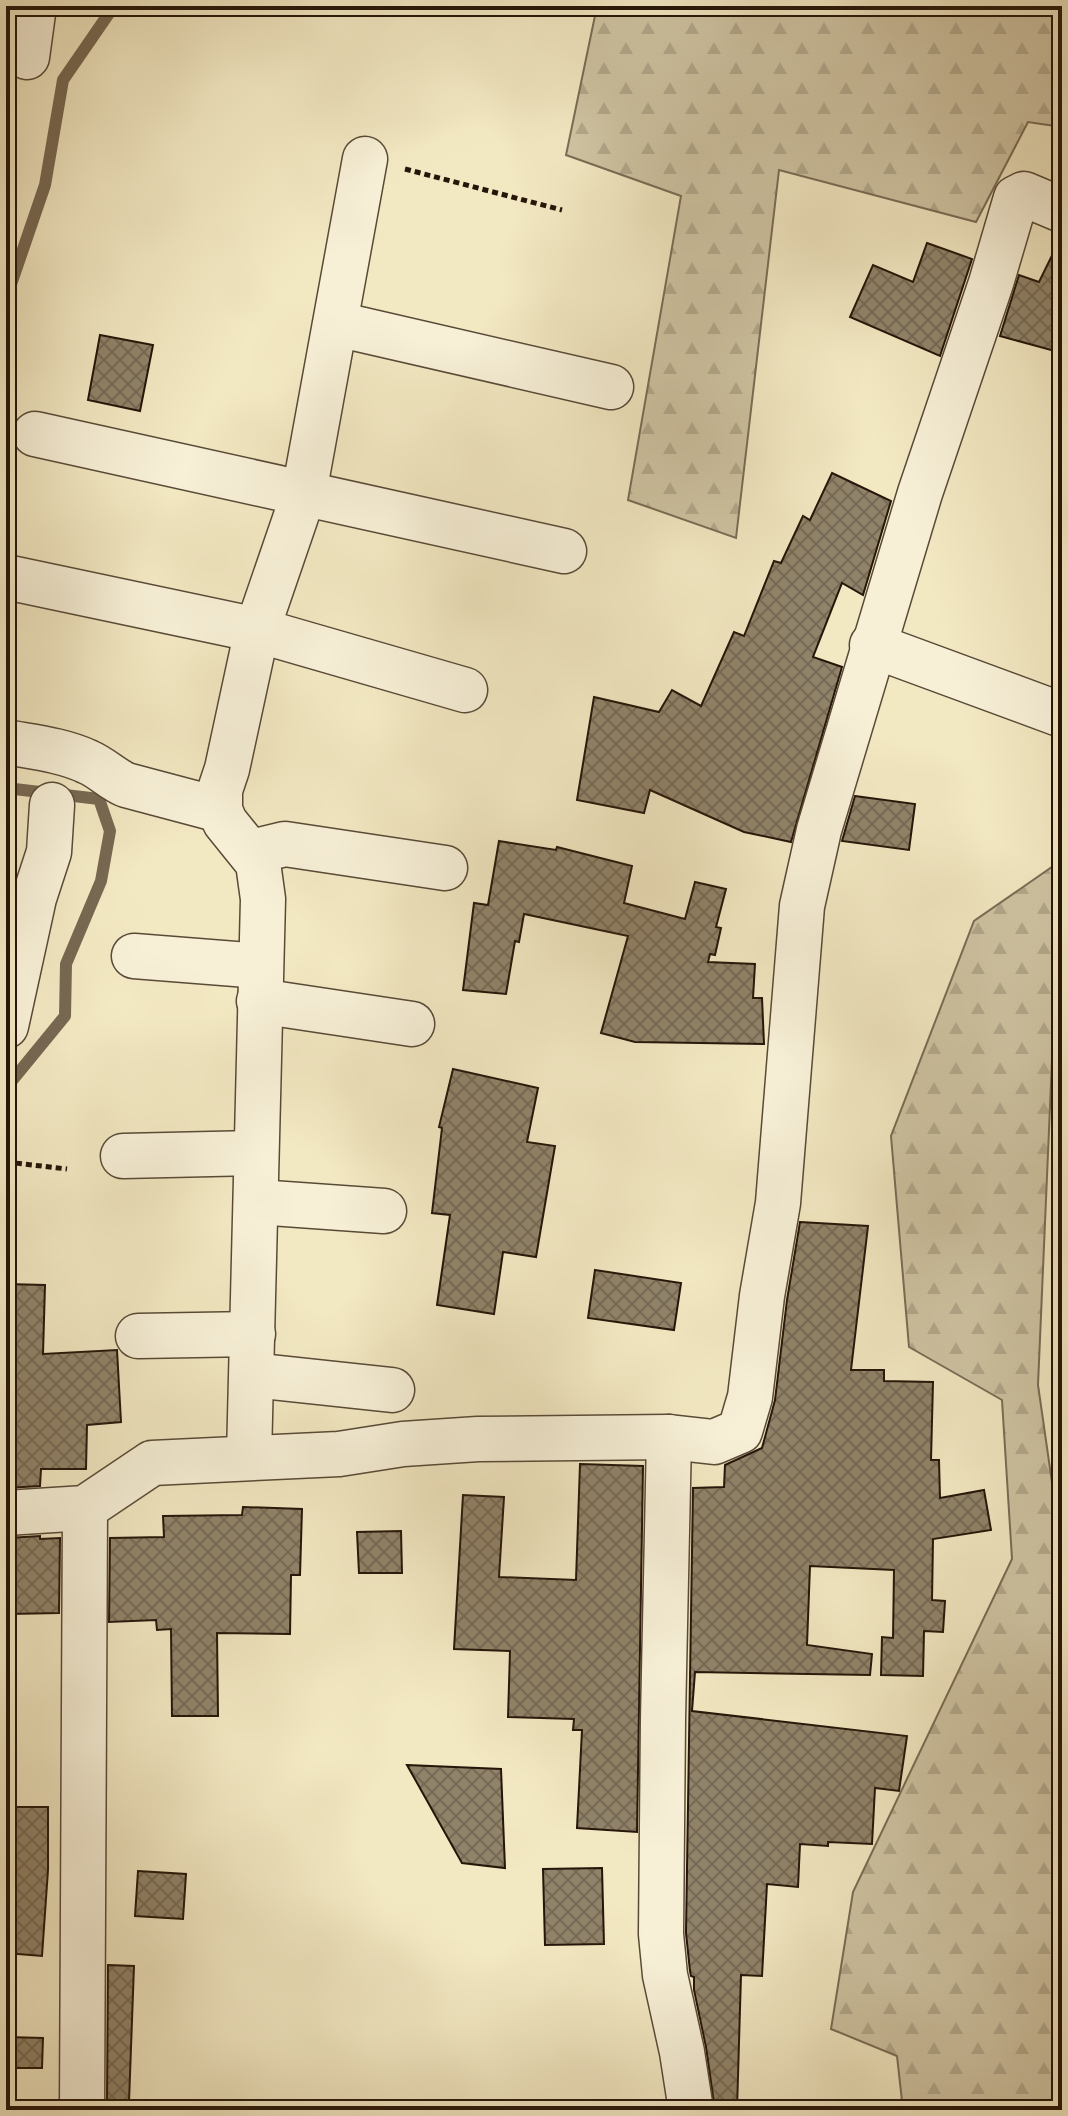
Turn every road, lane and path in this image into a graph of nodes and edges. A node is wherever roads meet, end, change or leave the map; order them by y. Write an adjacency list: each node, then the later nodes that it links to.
1 (34, 6): 2 (street)
2 (27, 57)
3 (365, 159): 4 (path); 6 (street)
4 (562, 210)
5 (1062, 210): 13 (street)
6 (337, 324): 7 (street); 9 (street)
7 (611, 387)
8 (35, 434): 9 (street)
9 (304, 493): 10 (street); 12 (street)
10 (564, 551)
11 (6, 577): 12 (street)
12 (257, 630): 14 (street); 18 (street)
13 (872, 645): 15 (street); 34 (street)
14 (465, 690)
15 (1062, 715)
16 (6, 742): 18 (street)
17 (52, 805): 24 (street)
18 (220, 810): 19 (street)
19 (251, 852): 20 (street); 22 (street)
20 (445, 868)
21 (134, 956): 22 (street)
22 (260, 984): 23 (street); 25 (street)
23 (412, 1024)
24 (6, 1026)
25 (255, 1153): 26 (street); 29 (street)
26 (123, 1156)
27 (6, 1162): 28 (path)
28 (67, 1169)
29 (257, 1202): 30 (street); 32 (street)
30 (384, 1211)
31 (138, 1336): 32 (street)
32 (252, 1355): 33 (street); 35 (street)
33 (392, 1390)
34 (669, 1437): 35 (street); 39 (street)
35 (249, 1457): 36 (street)
36 (85, 1508): 37 (street); 38 (street)
37 (6, 1513)
38 (82, 2110)
39 (691, 2110)

